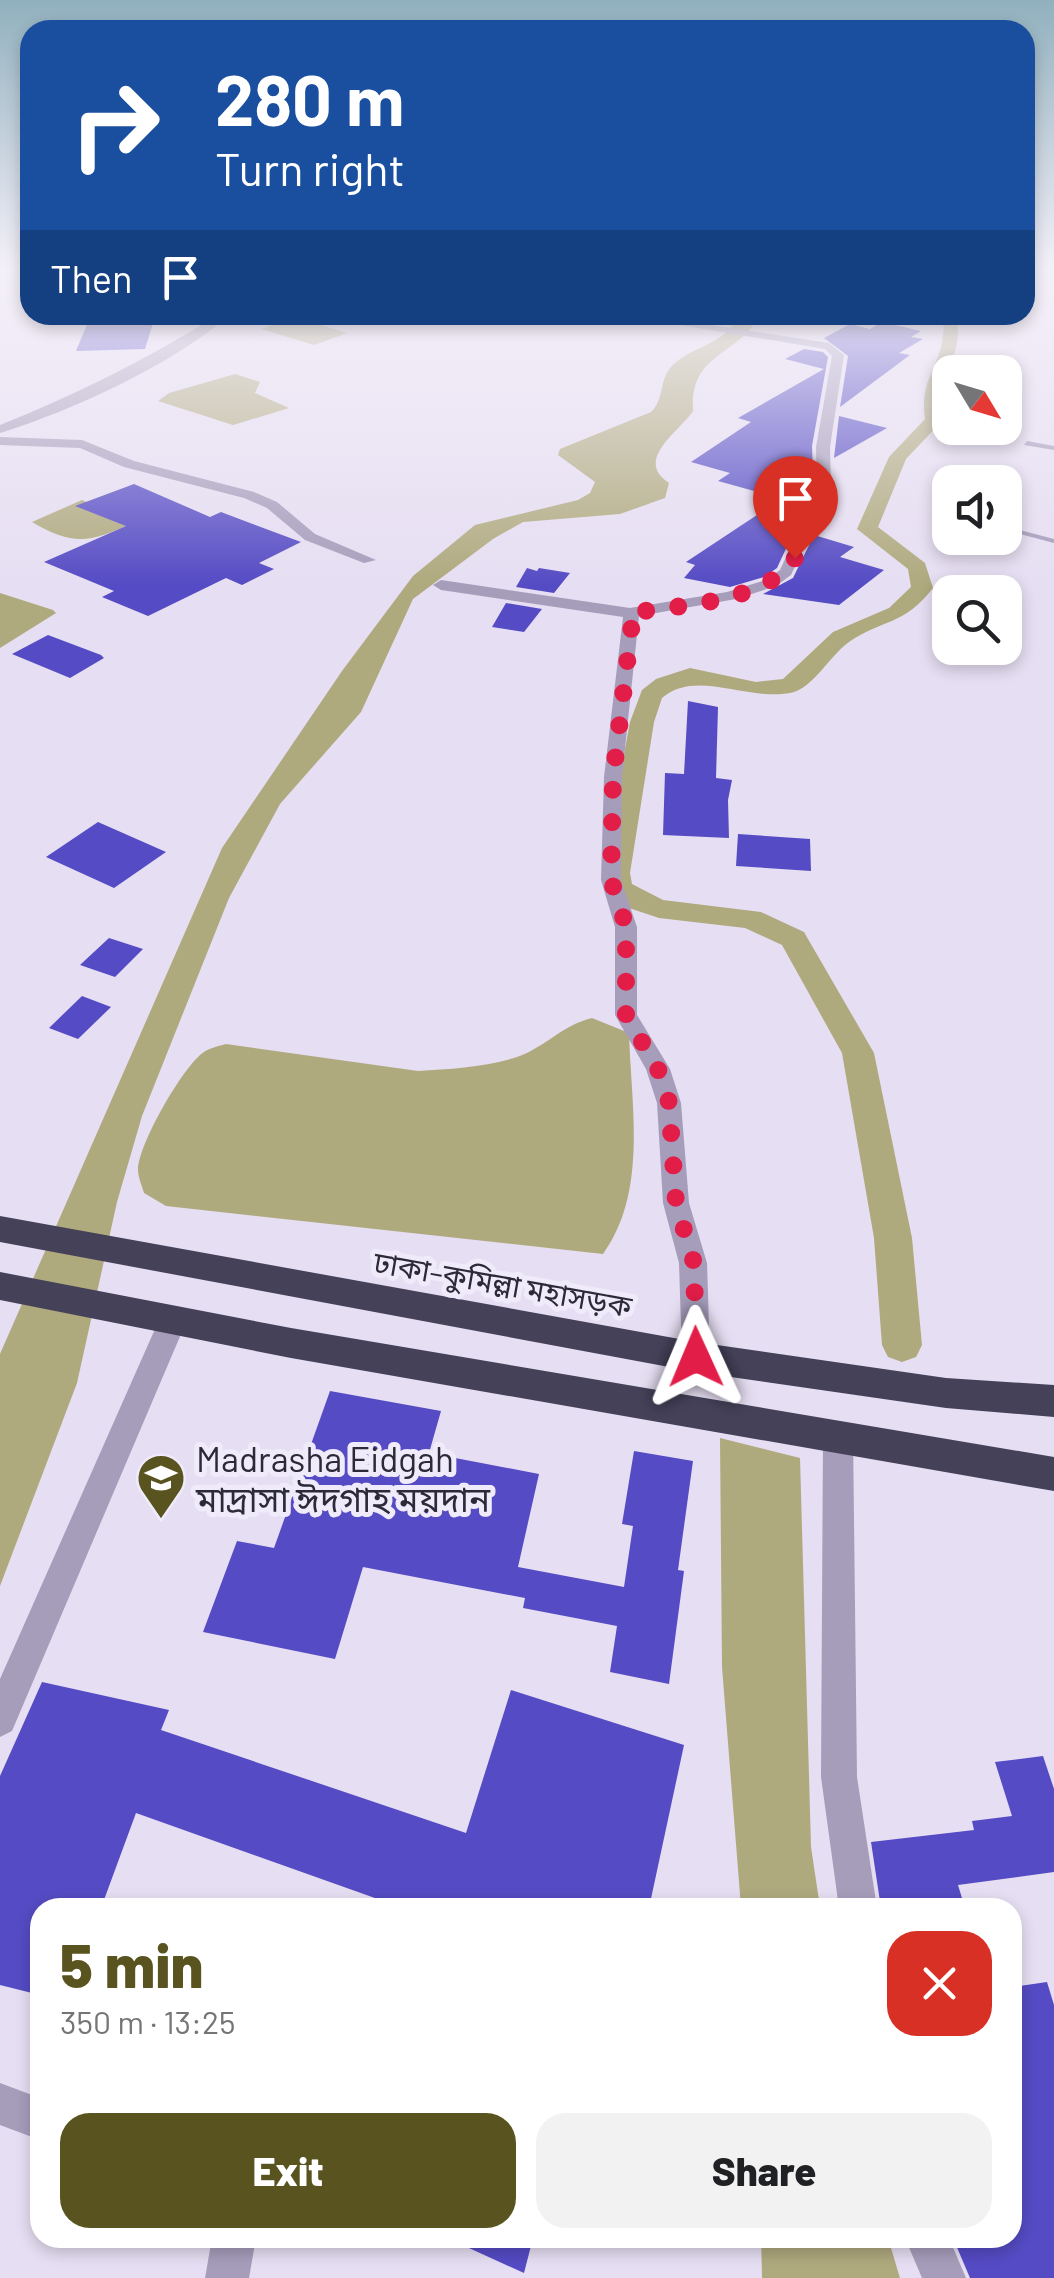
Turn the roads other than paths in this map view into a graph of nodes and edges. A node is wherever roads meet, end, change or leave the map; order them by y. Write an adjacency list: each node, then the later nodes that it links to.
1 (128, 373): 3 (street)
2 (835, 373): 11 (street)
3 (0, 428)
4 (0, 442): 9 (street)
5 (1027, 443): 6 (lane)
6 (1054, 448)
7 (1022, 533): 8 (lane)
8 (1054, 541)
9 (369, 560)
10 (440, 585): 11 (street)
11 (630, 613): 15 (street)
12 (8, 1230): 15 (highway, ঢাকা–কুমিল্লা মহাসড়ক)
13 (0, 1286): 14 (highway)
14 (173, 1320): 17 (highway); 19 (street)
15 (696, 1357): 16 (highway, ঢাকা–কুমিল্লা মহাসড়ক)
16 (1054, 1401)
17 (838, 1434): 18 (highway); 20 (street)
18 (1054, 1474)
19 (0, 1719)
20 (856, 1898)
21 (0, 2104): 22 (street)
22 (30, 2115)
23 (232, 2248): 25 (street)
24 (930, 2248): 26 (street)
25 (227, 2278)
26 (944, 2278)

